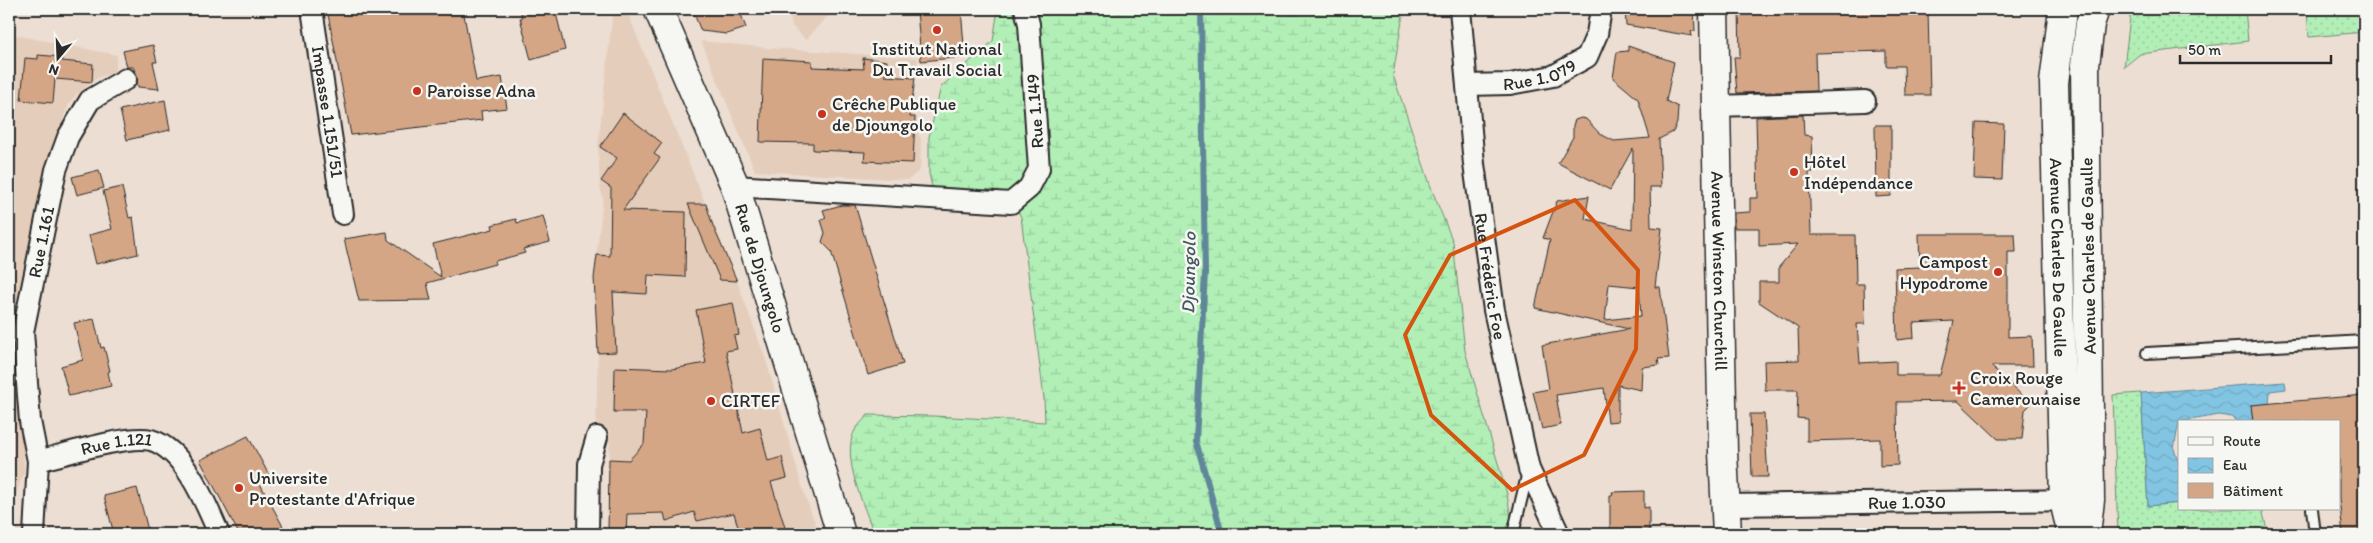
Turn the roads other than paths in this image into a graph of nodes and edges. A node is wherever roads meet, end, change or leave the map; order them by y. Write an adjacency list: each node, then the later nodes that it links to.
1 (312, 9): 14 (street, Impasse 1.151/51)
2 (658, 9): 13 (street, Rue de Djoungolo)
3 (1025, 9): 13 (street, Rue 1.149)
4 (1460, 9): 10 (street, Rue Frédéric Foe)
5 (1601, 9): 10 (street, Rue 1.079)
6 (1714, 9): 12 (street, Avenue Winston Churchill)
7 (2063, 9): 20 (street, Avenue Charles De Gaulle)
8 (2095, 9): 20 (street, Avenue Charles de Gaulle)
9 (126, 79): 18 (street, Rue 1.161)
10 (1467, 85): 19 (street, Rue Frédéric Foe)
11 (1865, 101): 12 (street)
12 (1717, 106): 21 (street, Avenue Winston Churchill)
13 (734, 186): 26 (street, Rue de Djoungolo)
14 (343, 214)
15 (2364, 341): 16 (lane)
16 (2147, 353)
17 (597, 437): 25 (street)
18 (38, 461): 23 (street); 24 (street, Rue 1.121)
19 (1528, 469): 27 (lane); 28 (street, Rue Frédéric Foe)
20 (2077, 500): 21 (street, Rue 1.030); 30 (street, Avenue Charles De Gaulle); 31 (street, Avenue Charles de Gaulle)
21 (1725, 505): 29 (street, Avenue Winston Churchill)
22 (2312, 510): 32 (lane)
23 (34, 534)
24 (219, 534)
25 (588, 534)
26 (841, 534)
27 (1513, 534)
28 (1559, 534)
29 (1727, 534)
30 (2072, 534)
31 (2086, 534)
32 (2315, 534)

